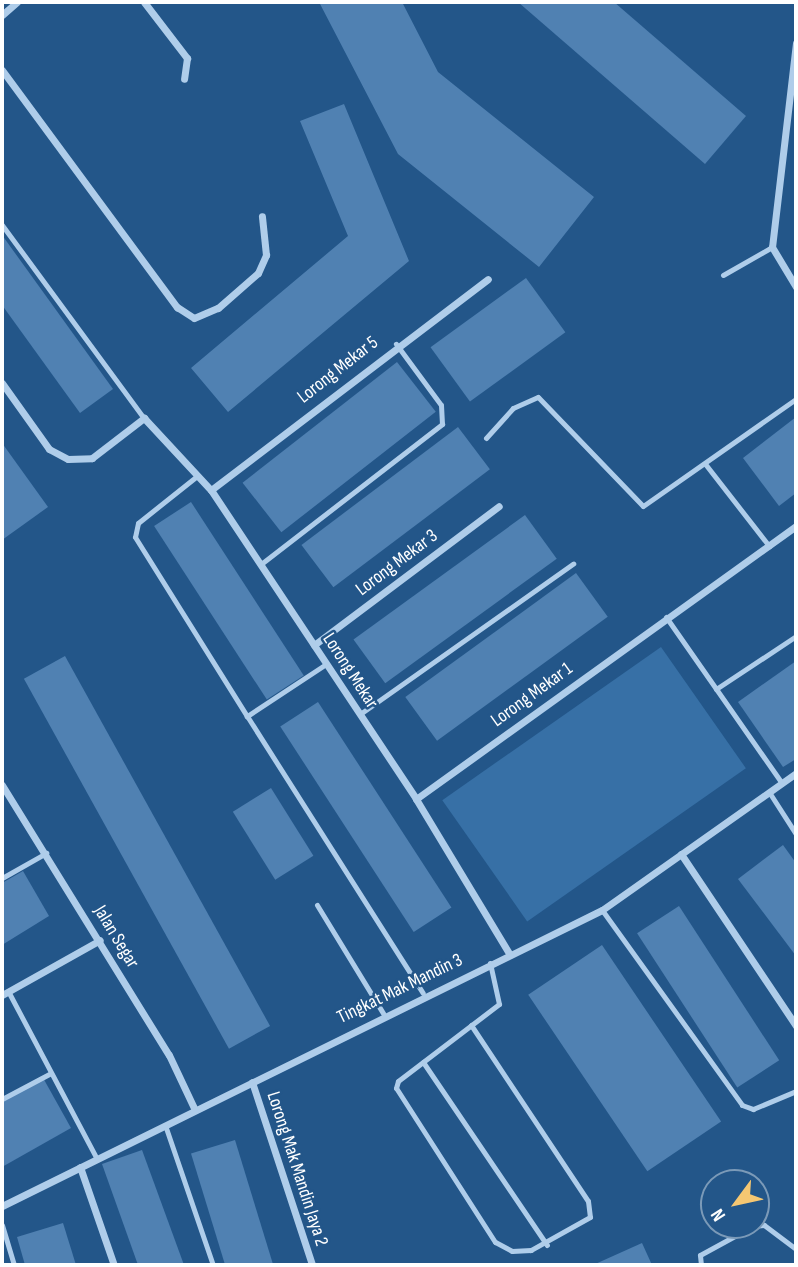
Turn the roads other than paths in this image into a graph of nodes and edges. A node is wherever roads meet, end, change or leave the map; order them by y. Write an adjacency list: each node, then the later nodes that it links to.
1 (17, 2): 3 (street)
2 (144, 2): 6 (street)
3 (2, 15)
4 (796, 43): 9 (street)
5 (2, 70): 7 (street)
6 (184, 79)
7 (262, 216)
8 (2, 225): 16 (lane)
9 (772, 247): 10 (lane); 12 (street)
10 (723, 275)
11 (488, 279): 13 (street, Lorong Mekar 5)
12 (796, 287)
13 (396, 344): 20 (street, Lorong Mekar 5); 24 (lane)
14 (2, 383): 16 (street)
15 (796, 399): 18 (lane)
16 (144, 418): 19 (street, Lorong Mekar)
17 (486, 438): 18 (lane)
18 (706, 465): 23 (lane)
19 (197, 475): 20 (street, Lorong Mekar); 32 (lane)
20 (211, 489): 24 (street, Lorong Mekar)
21 (499, 506): 28 (street, Lorong Mekar 3)
22 (796, 526): 23 (street, Lorong Mekar 1)
23 (769, 546): 26 (street, Lorong Mekar 1)
24 (261, 564): 28 (street, Lorong Mekar)
25 (573, 564): 31 (lane)
26 (666, 617): 30 (lane); 37 (street, Lorong Mekar 1)
27 (796, 636): 30 (lane)
28 (314, 645): 29 (street, Lorong Mekar)
29 (326, 664): 31 (street, Lorong Mekar); 32 (lane)
30 (716, 689): 34 (lane)
31 (359, 714): 37 (street, Lorong Mekar)
32 (247, 716): 48 (lane)
33 (796, 773): 34 (street, Tingkat Mak Mandin 3)
34 (782, 783): 36 (street, Tingkat Mak Mandin 3)
35 (2, 785): 39 (street, Jalan Segar)
36 (769, 792): 38 (lane); 40 (street, Tingkat Mak Mandin 3)
37 (416, 799): 45 (street, Lorong Mekar)
38 (796, 834)
39 (46, 853): 41 (lane); 44 (street, Jalan Segar)
40 (681, 854): 43 (street, Tingkat Mak Mandin 3); 51 (street)
41 (2, 878)
42 (317, 905): 49 (lane)
43 (602, 910): 45 (street, Tingkat Mak Mandin 3); 55 (lane)
44 (100, 940): 47 (street); 57 (street, Jalan Segar)
45 (510, 955): 46 (street, Tingkat Mak Mandin 3)
46 (490, 963): 48 (street, Tingkat Mak Mandin 3); 50 (lane)
47 (5, 993): 53 (lane)
48 (423, 993): 49 (street, Tingkat Mak Mandin 3)
49 (383, 1013): 54 (street, Tingkat Mak Mandin 3)
50 (471, 1025): 52 (lane); 63 (lane)
51 (796, 1026)
52 (423, 1062): 63 (lane); 63 (lane)
53 (51, 1073): 56 (lane); 59 (lane)
54 (252, 1082): 57 (street, Tingkat Mak Mandin 3); 68 (street, Lorong Mak Mandin Jaya 2)
55 (796, 1091)
56 (2, 1100)
57 (195, 1110): 58 (street, Tingkat Mak Mandin 3)
58 (166, 1125): 59 (street, Tingkat Mak Mandin 3); 67 (lane)
59 (97, 1159): 60 (street, Tingkat Mak Mandin 3)
60 (80, 1167): 61 (street, Tingkat Mak Mandin 3); 66 (street)
61 (2, 1206)
62 (2, 1225): 65 (lane)
63 (547, 1245)
64 (796, 1249): 69 (lane)
65 (14, 1265)
66 (114, 1265)
67 (213, 1265)
68 (312, 1265)
69 (701, 1265)

